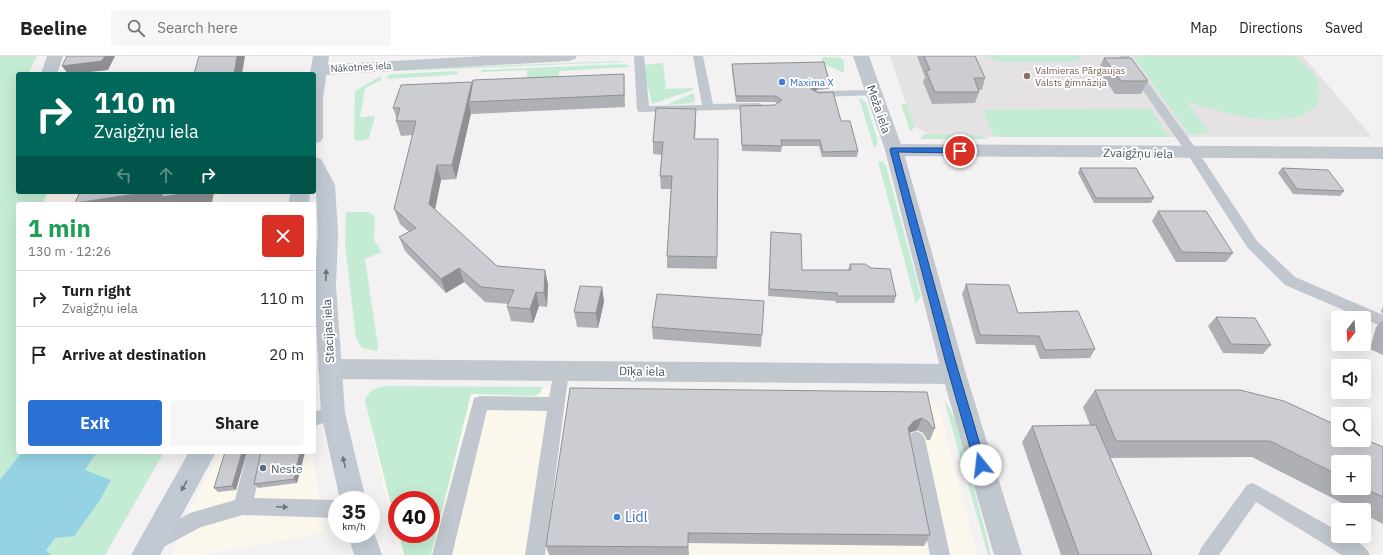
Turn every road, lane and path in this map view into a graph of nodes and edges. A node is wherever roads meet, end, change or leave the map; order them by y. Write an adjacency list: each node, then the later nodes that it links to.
1 (55, 56): 8 (street)
2 (569, 56): 7 (street, Nākotnes iela)
3 (639, 56): 13 (lane)
4 (698, 56): 13 (lane)
5 (861, 56): 10 (street, Meža iela)
6 (1124, 56): 15 (lane)
7 (321, 63): 9 (main road)
8 (50, 72)
9 (316, 92)
10 (874, 93): 11 (lane); 14 (street, Meža iela)
11 (818, 94)
12 (767, 106): 13 (lane)
13 (708, 108)
14 (894, 150): 15 (street, Zvaigžņu iela); 21 (street, Meža iela)
15 (1193, 153): 16 (street, Zvaigžņu iela); 18 (lane)
16 (1383, 153)
17 (316, 167): 19 (main road, Stacijas iela, one-way to 17)
18 (1383, 321)
19 (322, 368): 20 (street, Dīķa iela); 23 (main road, Stacijas iela)
20 (561, 371): 21 (street, Dīķa iela); 22 (lane)
21 (954, 374): 36 (street, Meža iela)
22 (557, 404): 33 (lane); 34 (lane)
23 (323, 405): 27 (main road, Stacijas iela, one-way to 23)
24 (916, 440): 35 (lane)
25 (202, 454): 31 (main road, one-way to 31)
26 (256, 454): 28 (lane)
27 (350, 491)
28 (243, 506): 29 (lane, one-way to 29); 31 (lane)
29 (328, 509)
30 (365, 543): 32 (main road)
31 (148, 550)
32 (368, 555)
33 (442, 555)
34 (535, 555)
35 (940, 555)
36 (1008, 555)
37 (1208, 555): 38 (lane)
38 (1360, 555)

